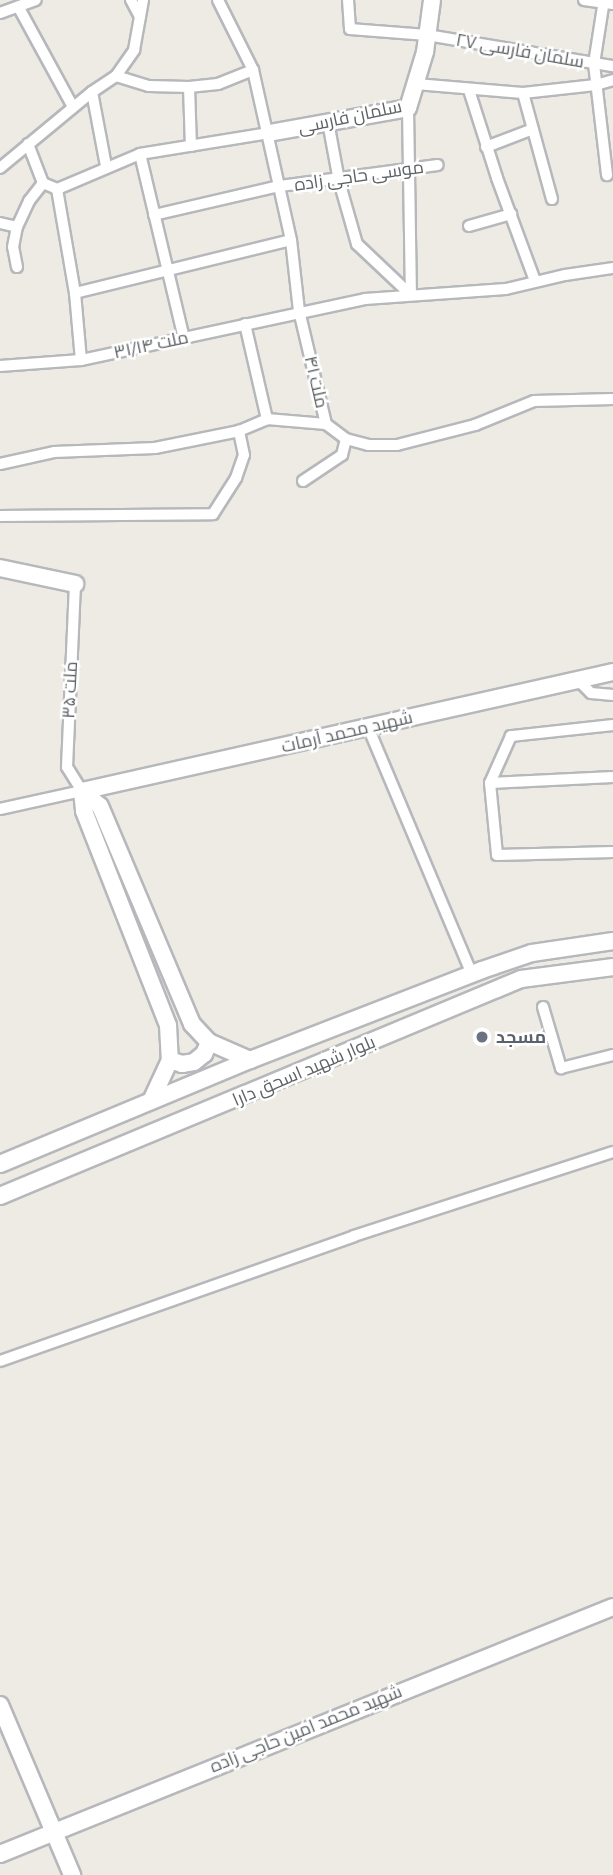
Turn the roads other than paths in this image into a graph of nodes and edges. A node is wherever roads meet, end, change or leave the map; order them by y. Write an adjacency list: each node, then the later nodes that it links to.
1 (36, 0): 9 (street)
2 (131, 0): 11 (street)
3 (143, 0): 11 (street)
4 (218, 0): 15 (street, ملت ۴۱)
5 (348, 0): 12 (street, سلمان فارسی ۲۷)
6 (432, 0): 12 (street, سلمان فارسی)
7 (584, 0): 8 (street)
8 (607, 2): 13 (street)
9 (19, 8): 10 (street); 24 (street)
10 (0, 13)
11 (141, 17): 16 (street)
12 (427, 35): 13 (street, سلمان فارسی ۲۷); 18 (street, سلمان فارسی)
13 (594, 64): 14 (street, سلمان فارسی ۲۷); 19 (street)
14 (613, 66)
15 (253, 71): 20 (street); 28 (street, ملت ۴۱)
16 (116, 76): 20 (street); 22 (street)
17 (613, 80): 19 (street)
18 (416, 84): 21 (street); 25 (street, سلمان فارسی)
19 (596, 85): 23 (street); 37 (street)
20 (189, 87): 30 (street)
21 (469, 90): 23 (street); 31 (street)
22 (92, 92): 24 (street); 34 (street)
23 (523, 93): 27 (street)
24 (73, 107): 29 (street)
25 (408, 108): 26 (street, سلمان فارسی); 36 (street)
26 (328, 122): 28 (street, سلمان فارسی); 38 (street)
27 (533, 130): 31 (street); 42 (street)
28 (269, 133): 30 (street); 40 (street, ملت ۴۱)
29 (28, 144): 35 (street); 39 (street)
30 (191, 146): 32 (street)
31 (486, 147): 43 (street)
32 (140, 154): 34 (street); 44 (street)
33 (438, 165): 36 (street, موسی حاجی زاده)
34 (106, 166): 41 (street)
35 (0, 167)
36 (410, 169): 38 (street, موسی حاجی زاده); 54 (street)
37 (607, 175)
38 (339, 181): 40 (street, موسی حاجی زاده); 54 (street)
39 (43, 183): 41 (street); 47 (street)
40 (281, 186): 44 (street, موسی حاجی زاده); 48 (street, ملت ۴۱)
41 (57, 189): 53 (street)
42 (552, 199)
43 (511, 214): 46 (street); 52 (street)
44 (155, 215): 51 (street)
45 (0, 223): 47 (street)
46 (469, 226)
47 (17, 227): 49 (street)
48 (291, 240): 51 (street); 55 (street, ملت ۴۱)
49 (17, 267)
50 (613, 268): 52 (street, ملت ۳۱/۱۴)
51 (167, 270): 53 (street); 57 (street)
52 (536, 281): 54 (street, ملت ۳۱/۱۴)
53 (75, 293): 58 (street)
54 (411, 295): 55 (street, ملت ۳۱/۱۴)
55 (299, 311): 56 (street, ملت ۳۱/۱۴); 62 (street, ملت ۴۱)
56 (245, 324): 57 (street, ملت ۳۱/۱۴); 61 (street)
57 (184, 338): 58 (street, ملت ۳۱/۱۴)
58 (81, 360): 59 (street, ملت ۳۱/۱۴)
59 (0, 366)
60 (613, 399): 64 (street)
61 (267, 419): 62 (street, ملت ۴۱); 63 (street, ملت ۴۱)
62 (327, 424): 64 (street)
63 (239, 431): 65 (street, ملت ۴۱); 67 (street)
64 (345, 439): 66 (street)
65 (0, 464)
66 (303, 481)
67 (0, 516)
68 (0, 568): 69 (street)
69 (75, 584): 77 (street, ملت ۳۵)
70 (613, 672): 71 (street, شهید محمد آرمات)
71 (579, 681): 72 (street); 74 (street, شهید محمد آرمات)
72 (613, 695)
73 (613, 725): 76 (street)
74 (368, 727): 77 (street, شهید محمد آرمات); 82 (street)
75 (613, 776): 76 (street)
76 (490, 783): 79 (street)
77 (82, 791): 78 (street); 84 (street); 85 (street)
78 (0, 809)
79 (613, 852)
80 (613, 941): 82 (street, بلوار شهید اسحق دارا)
81 (613, 967): 91 (street, بلوار شهید اسحق دارا)
82 (472, 974): 87 (street, بلوار شهید اسحق دارا)
83 (543, 1007): 86 (street)
84 (207, 1040): 85 (street); 87 (street)
85 (170, 1054): 88 (street)
86 (613, 1055)
87 (250, 1060): 88 (street, بلوار شهید اسحق دارا)
88 (151, 1101): 90 (street, بلوار شهید اسحق دارا)
89 (613, 1152): 92 (street)
90 (0, 1164)
91 (0, 1196)
92 (0, 1360)
93 (613, 1607): 95 (street, شهید محمد امین حاجی زاده)
94 (0, 1706): 95 (street)
95 (55, 1831): 96 (street, شهید محمد امین حاجی زاده); 97 (street)
96 (0, 1854)
97 (72, 1875)

